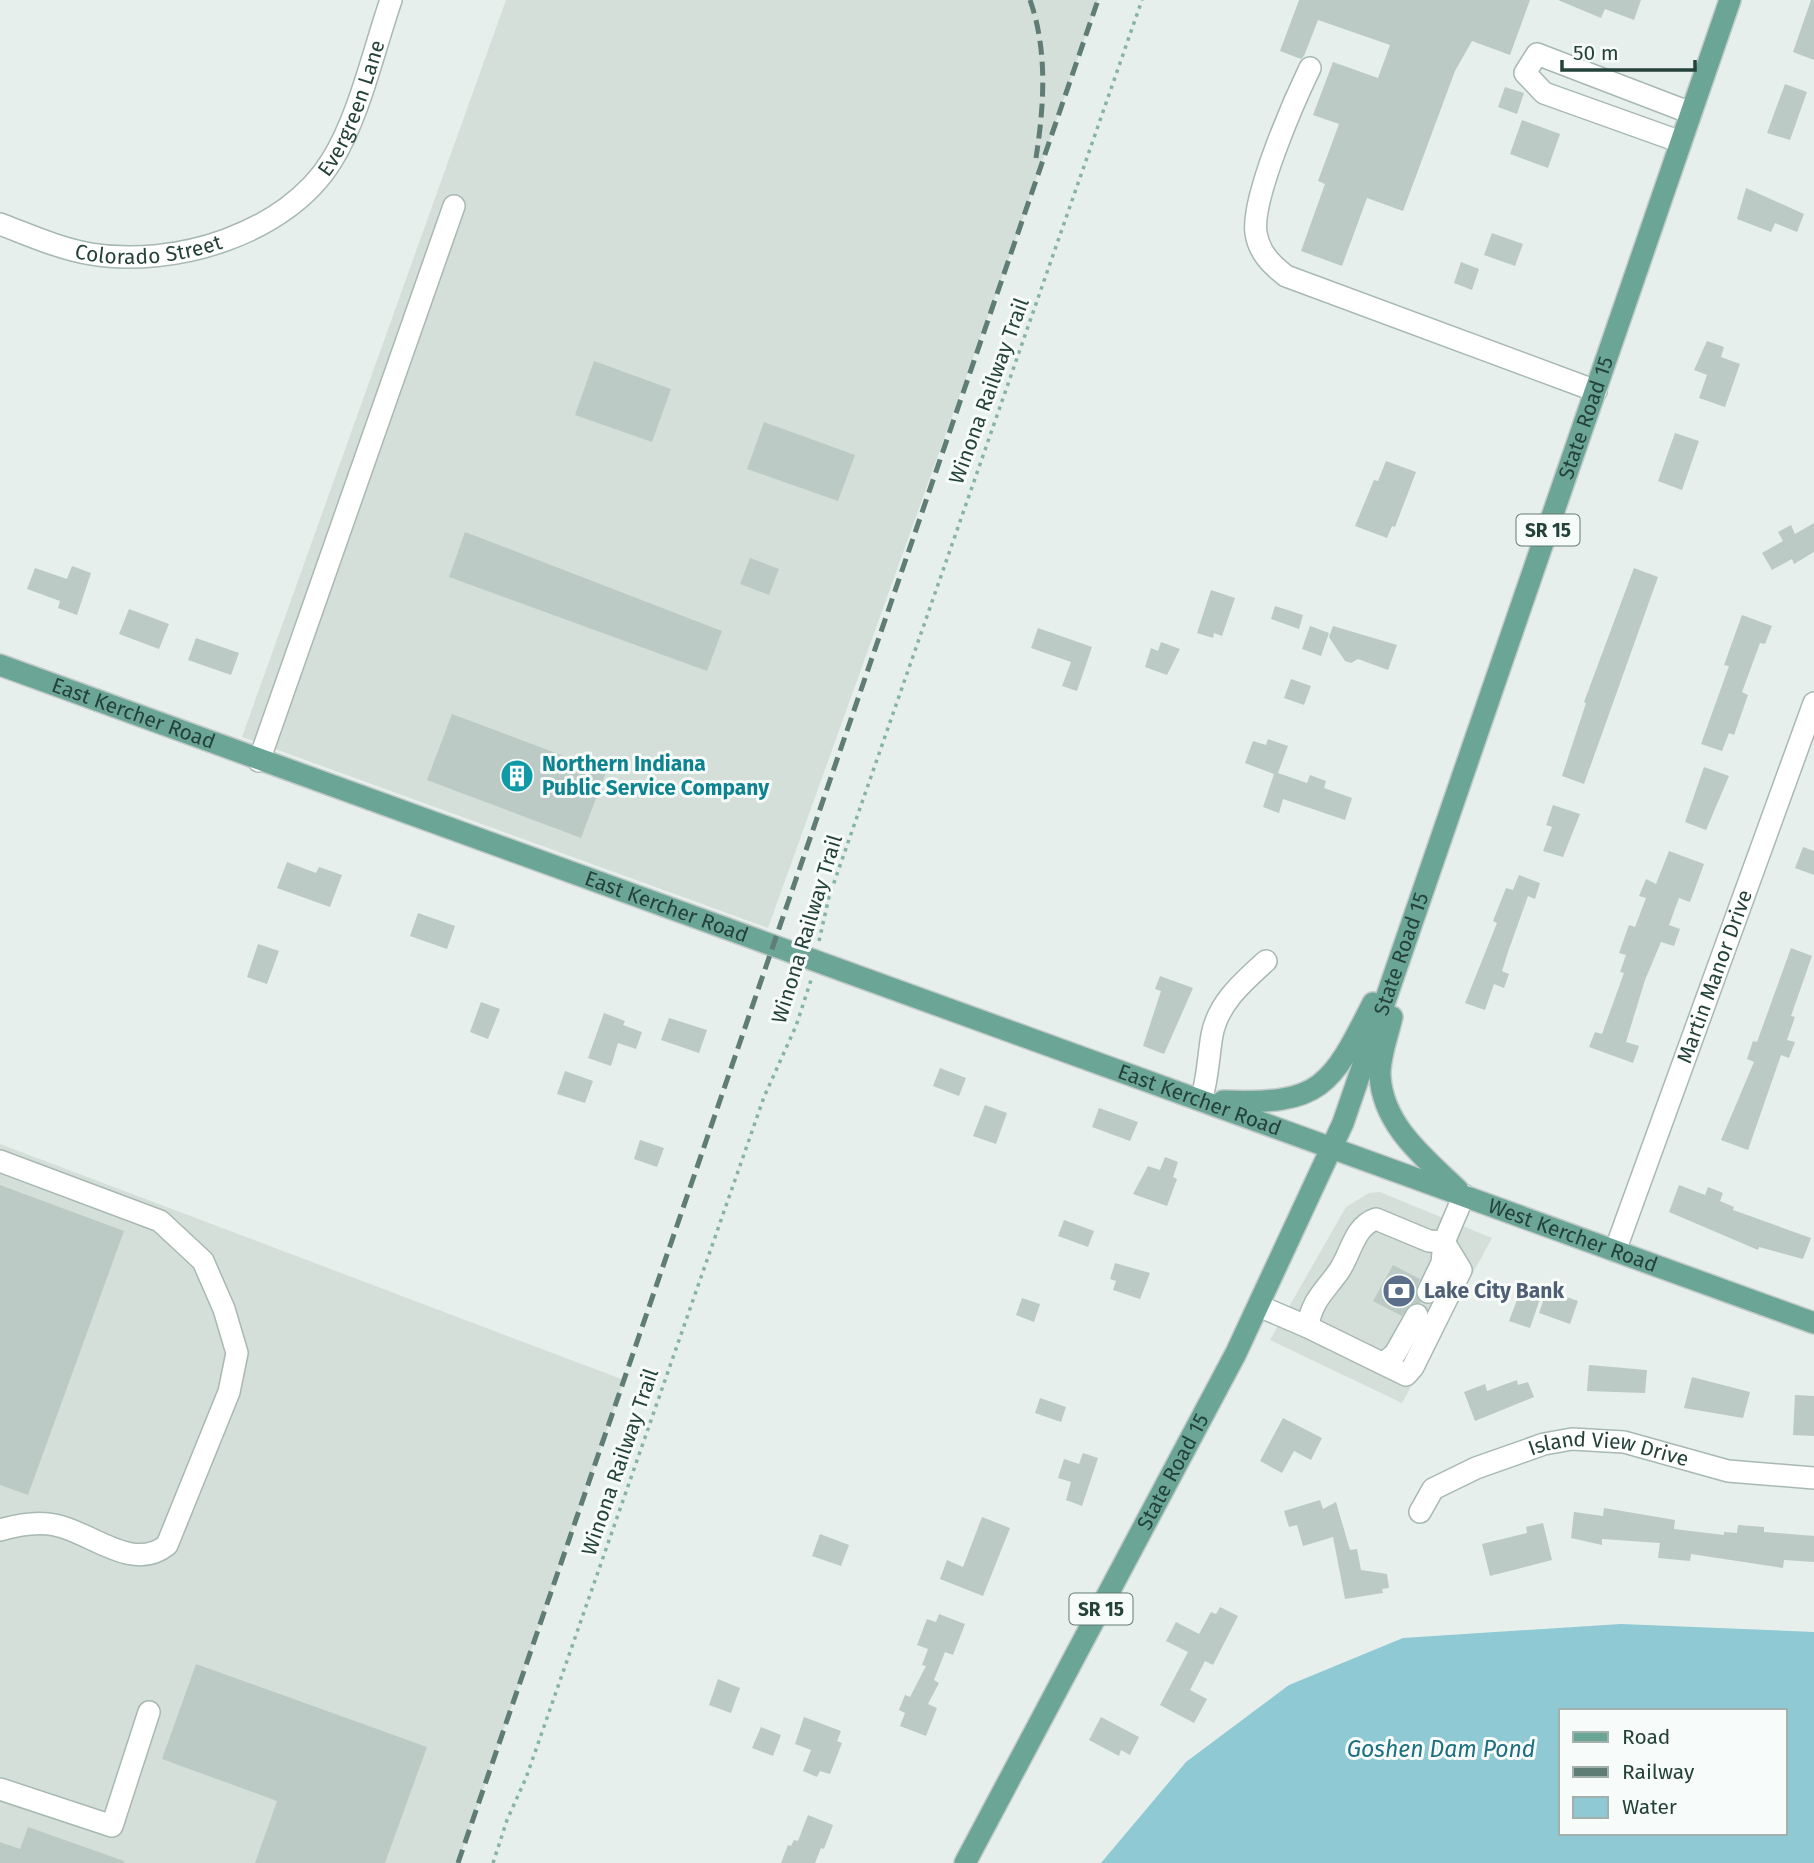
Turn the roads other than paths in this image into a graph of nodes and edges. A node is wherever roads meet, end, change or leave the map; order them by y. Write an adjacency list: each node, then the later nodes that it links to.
1 (391, 0): 6 (street, Evergreen Lane)
2 (1730, 0): 4 (main road, State Road 15 / SR 15)
3 (1310, 68): 9 (street)
4 (1691, 113): 5 (main road, State Road 15 / SR 15); 5 (street)
5 (1681, 142): 9 (main road, State Road 15 / SR 15)
6 (292, 206): 8 (street, Colorado Street)
7 (454, 206): 12 (street)
8 (0, 224)
9 (1596, 391): 13 (main road, State Road 15 / SR 15)
10 (0, 665): 12 (main road, East Kercher Road)
11 (1814, 703): 20 (street, Martin Manor Drive)
12 (259, 761): 15 (main road, East Kercher Road)
13 (1409, 933): 15 (main road); 16 (main road, State Road 15 / SR 15); 18 (main road)
14 (1266, 961): 15 (street)
15 (1201, 1100): 16 (main road, East Kercher Road)
16 (1332, 1148): 18 (main road, West Kercher Road); 22 (main road, State Road 15 / SR 15)
17 (0, 1161): 29 (street)
18 (1464, 1195): 19 (street); 20 (main road, West Kercher Road)
19 (1444, 1242): 21 (street); 25 (street); 26 (street)
20 (1615, 1251): 24 (main road, West Kercher Road)
21 (1428, 1292)
22 (1259, 1306): 25 (street); 32 (main road, State Road 15 / SR 15)
23 (1416, 1315): 26 (street)
24 (1814, 1323)
25 (1308, 1327): 26 (street)
26 (1384, 1363)
27 (1814, 1478): 28 (street, Island View Drive)
28 (1420, 1511)
29 (0, 1530)
30 (149, 1712): 31 (street)
31 (0, 1789)
32 (965, 1863)

